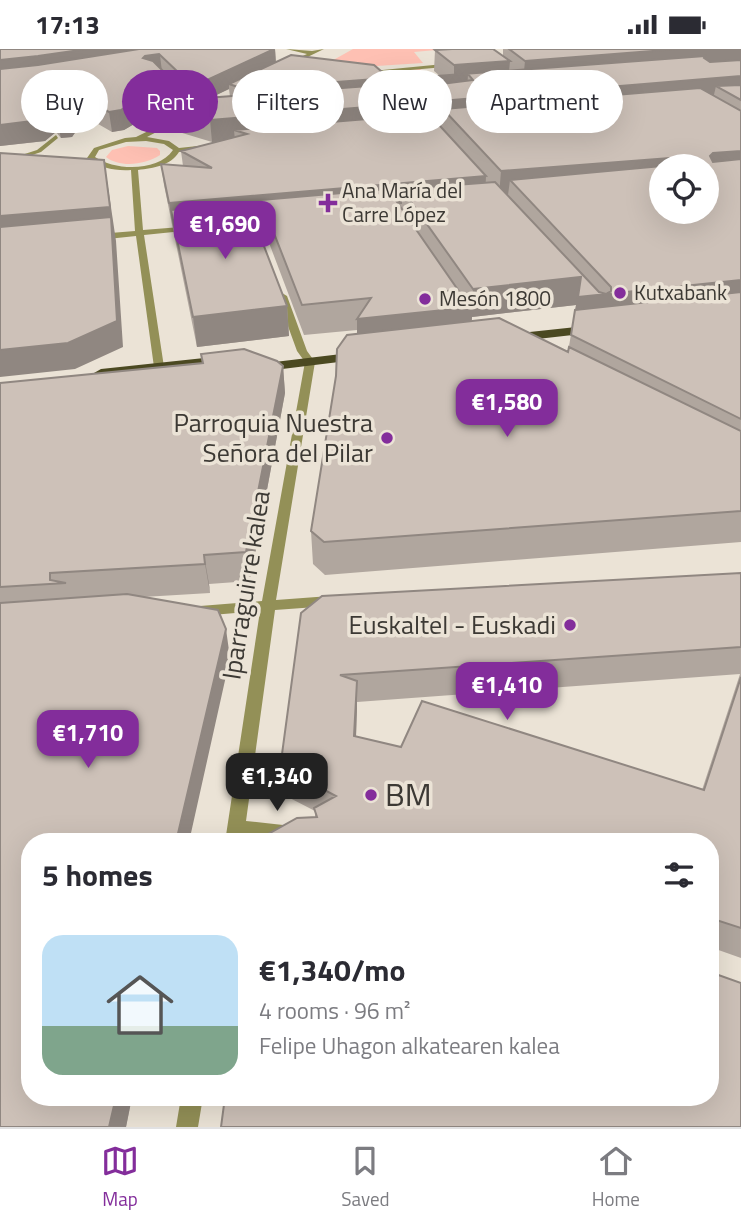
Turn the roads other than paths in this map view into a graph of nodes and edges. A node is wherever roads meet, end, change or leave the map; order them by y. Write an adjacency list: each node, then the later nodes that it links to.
1 (289, 49): 3 (street)
2 (321, 49): 3 (street)
3 (313, 53): 6 (street)
4 (466, 64): 5 (street)
5 (425, 67): 7 (street); 8 (street)
6 (280, 69)
7 (389, 70)
8 (428, 70)
9 (354, 71): 10 (street)
10 (358, 71)
11 (150, 133): 13 (street)
12 (56, 137): 18 (street)
13 (138, 139): 15 (street); 16 (street)
14 (210, 147): 15 (street)
15 (177, 150): 20 (street)
16 (91, 158): 17 (street); 20 (street)
17 (77, 160)
18 (0, 164)
19 (27, 166): 21 (street)
20 (134, 169): 23 (street)
21 (0, 170)
22 (201, 227): 23 (street)
23 (139, 233): 24 (street); 32 (street)
24 (81, 239)
25 (276, 281): 30 (street)
26 (602, 322): 27 (main road)
27 (498, 336): 28 (street)
28 (520, 348)
29 (371, 349): 30 (main road)
30 (306, 356): 31 (main road); 34 (street, Iparraguirre kalea)
31 (240, 364): 32 (main road); 32 (main road)
32 (159, 367)
33 (342, 601): 34 (street)
34 (268, 606): 35 (street); 36 (street, Iparraguirre kalea)
35 (186, 612)
36 (235, 833)
37 (190, 1106): 38 (street)
38 (187, 1127)

